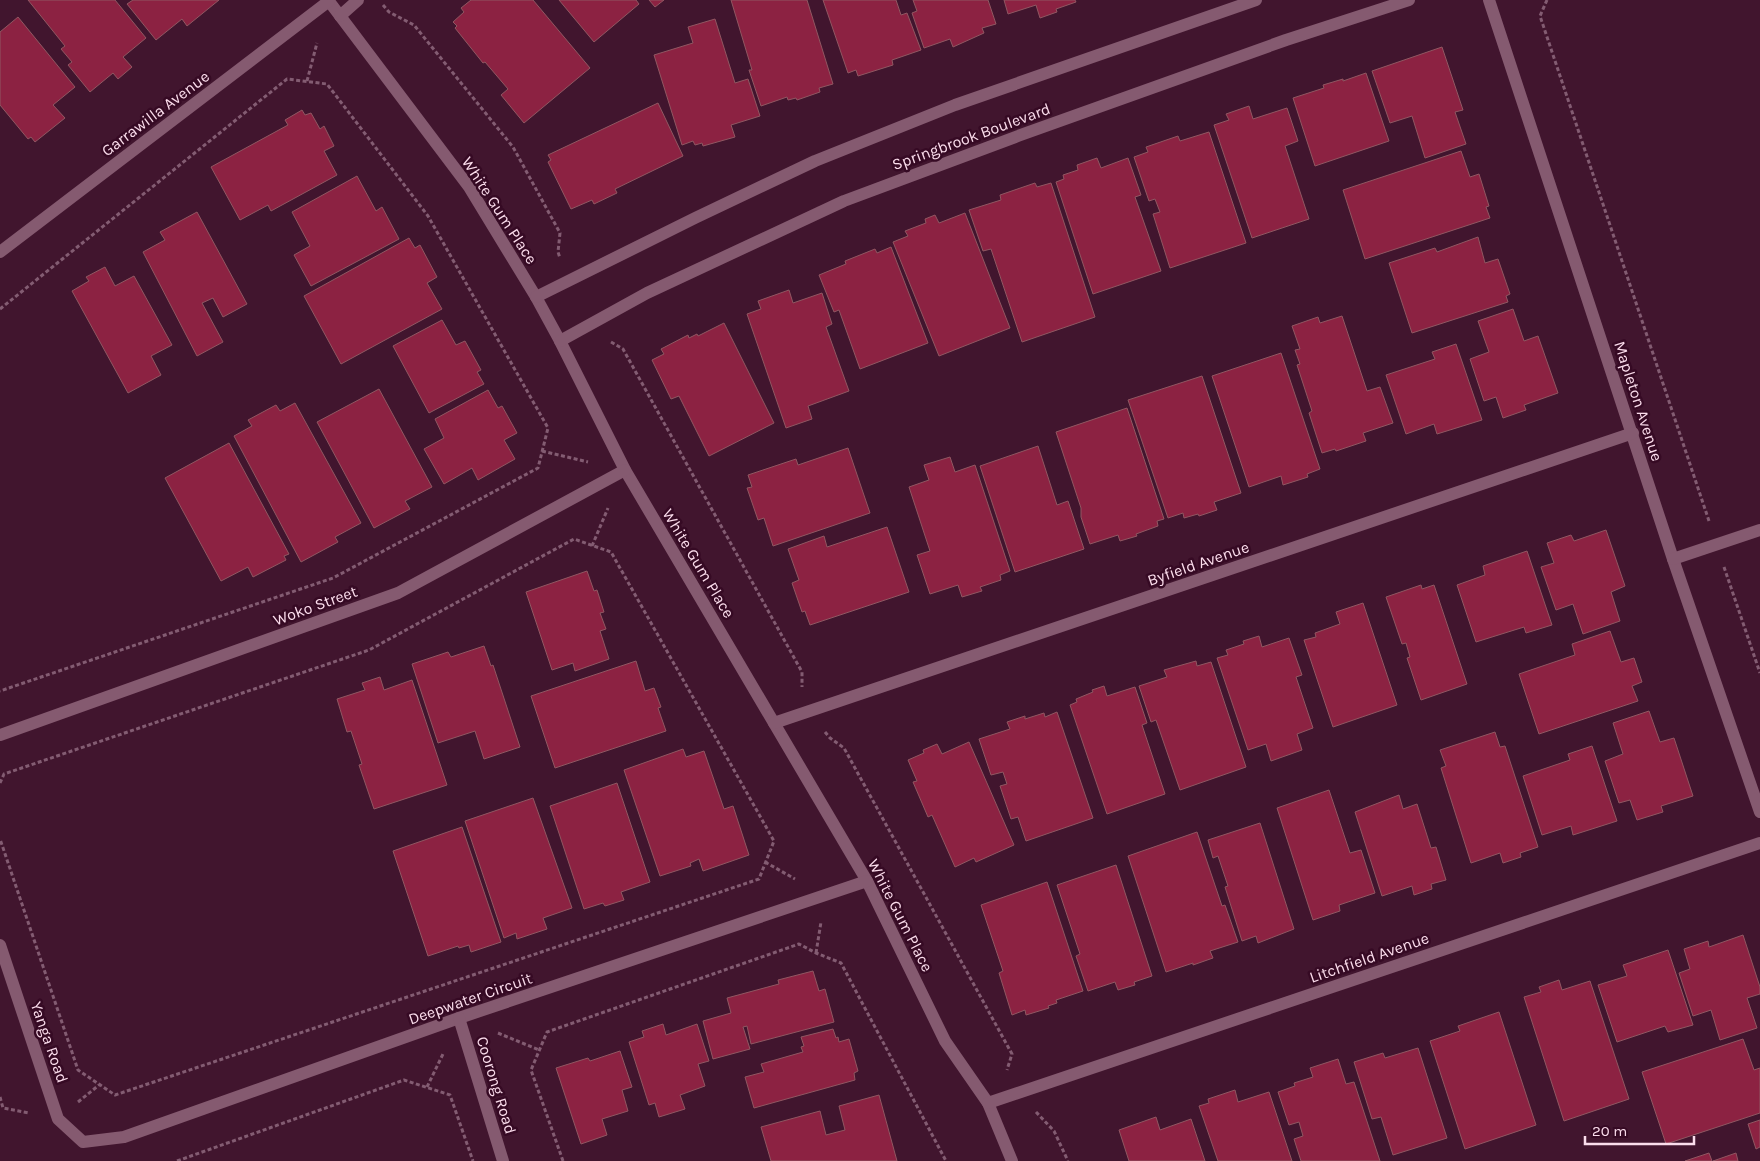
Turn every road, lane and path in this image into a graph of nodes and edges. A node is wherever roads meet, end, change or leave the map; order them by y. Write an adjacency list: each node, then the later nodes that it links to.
1 (329, 0): 8 (street, White Gum Place); 9 (street, Garrawilla Avenue)
2 (358, 0): 8 (street)
3 (378, 0): 10 (path)
4 (1256, 0): 10 (street, Springbrook Boulevard)
5 (1409, 0): 13 (street, Springbrook Boulevard)
6 (1489, 0): 15 (street, Mapleton Avenue)
7 (1547, 0): 19 (path)
8 (340, 16): 11 (street, White Gum Place)
9 (0, 252)
10 (571, 279): 11 (street, Springbrook Boulevard)
11 (536, 297): 14 (street, White Gum Place)
12 (0, 310): 16 (path)
13 (595, 322): 14 (street, Springbrook Boulevard); 23 (path)
14 (560, 341): 17 (street, White Gum Place)
15 (1633, 433): 20 (street, Mapleton Avenue); 23 (street, Byfield Avenue)
16 (542, 451): 17 (path); 22 (path)
17 (624, 470): 24 (street, White Gum Place); 25 (street, Woko Street)
18 (1760, 530): 19 (street)
19 (1717, 546): 20 (street); 21 (path)
20 (1673, 560): 27 (street, Mapleton Avenue)
21 (1760, 673)
22 (0, 691)
23 (811, 710): 24 (street, Byfield Avenue); 33 (path)
24 (774, 724): 30 (street, White Gum Place)
25 (0, 735)
26 (0, 783): 28 (path)
27 (1760, 812)
28 (0, 839)
29 (1760, 843): 33 (street, Litchfield Avenue)
30 (866, 881): 32 (street, Deepwater Circuit); 34 (street, White Gum Place)
31 (0, 945): 35 (street, Yanga Road)
32 (460, 1018): 35 (street, Deepwater Circuit); 38 (street, Coorong Road)
33 (1022, 1091): 34 (street, Litchfield Avenue); 42 (path)
34 (988, 1103): 41 (street, White Gum Place)
35 (83, 1142)
36 (177, 1161): 37 (path)
37 (473, 1161)
38 (503, 1161)
39 (563, 1161): 40 (path)
40 (946, 1161)
41 (1012, 1161)
42 (1068, 1161)

